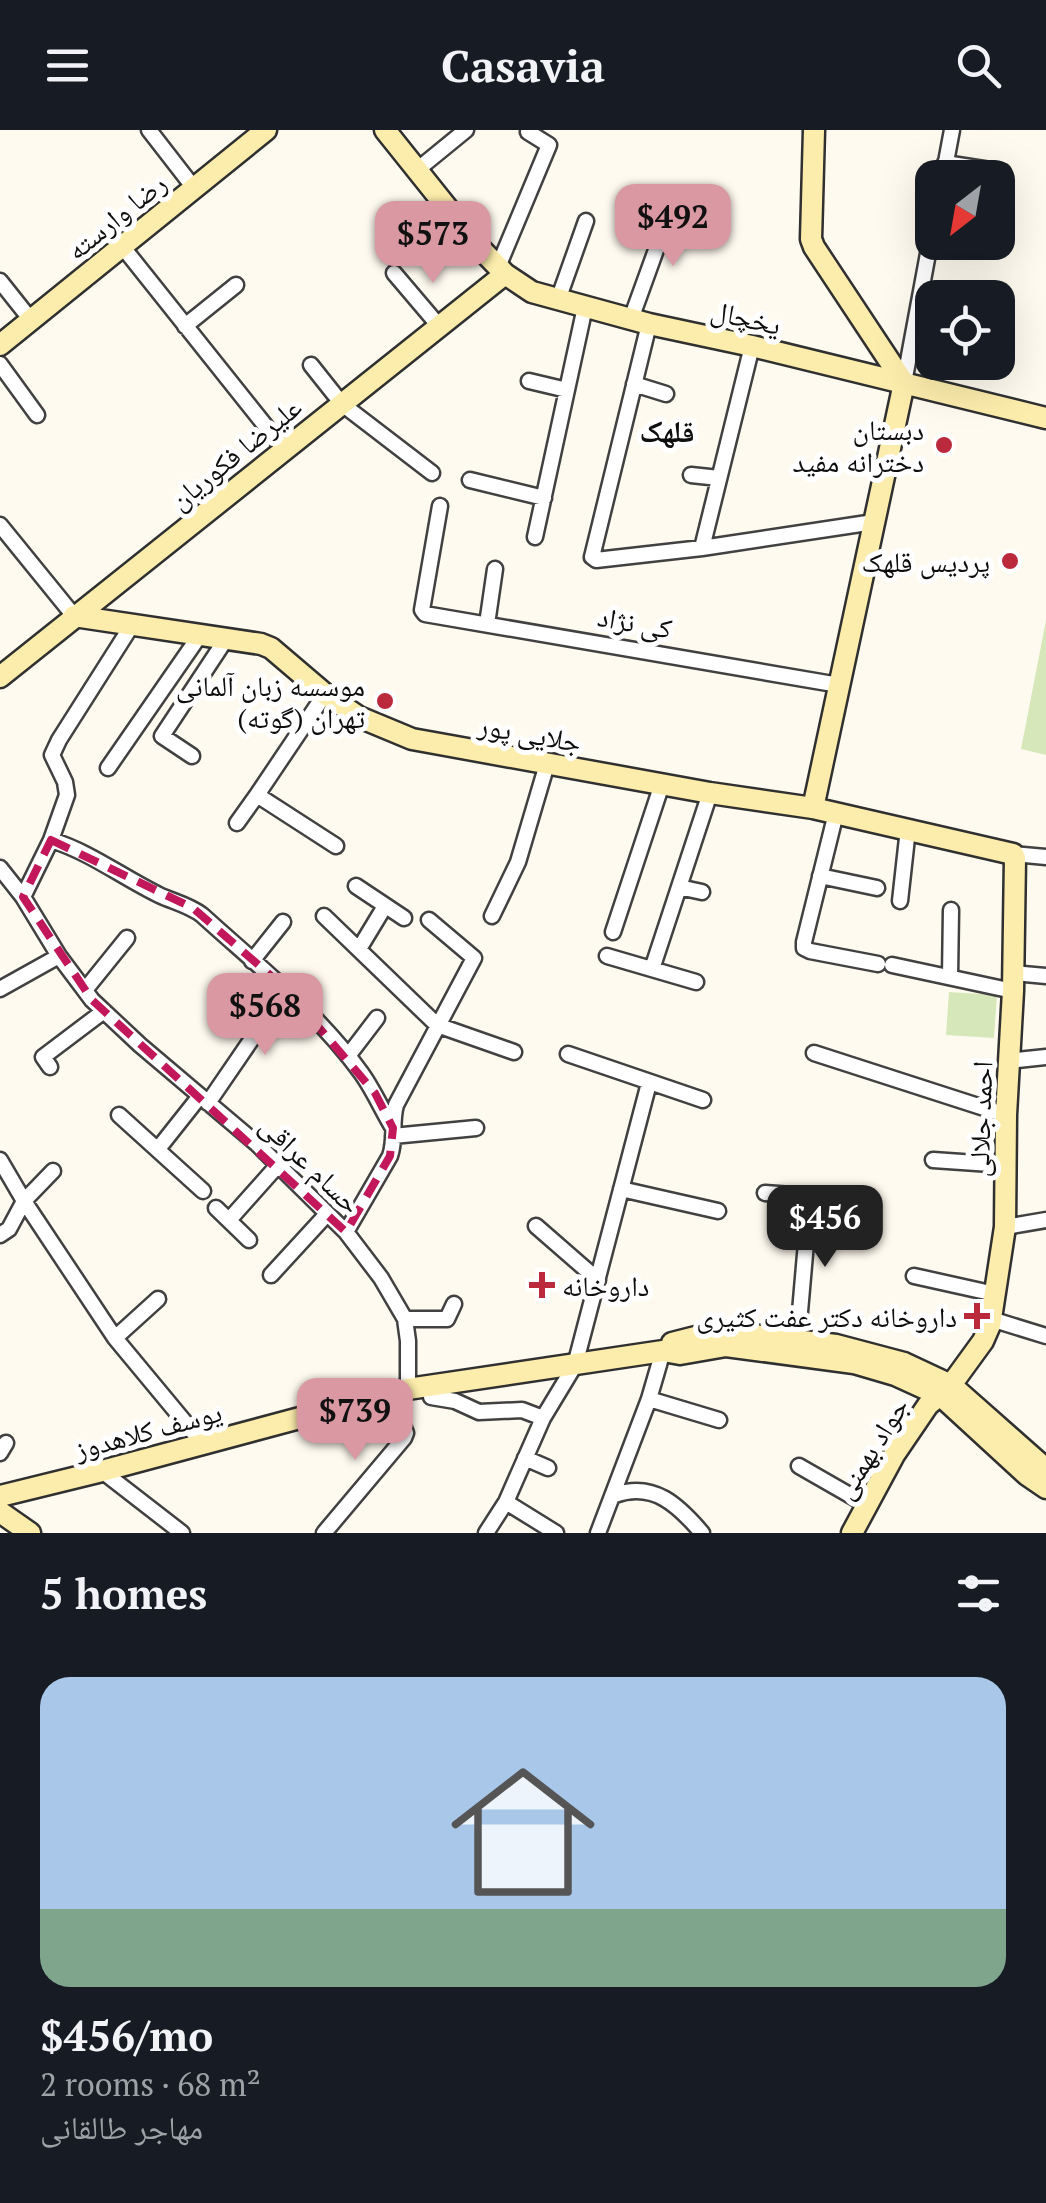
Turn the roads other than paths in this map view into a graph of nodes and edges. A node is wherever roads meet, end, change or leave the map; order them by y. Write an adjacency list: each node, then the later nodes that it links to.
1 (148, 130): 10 (street)
2 (266, 130): 10 (street, رضا وارسته)
3 (384, 130): 9 (street, یخچال)
4 (466, 130): 9 (street)
5 (814, 130): 30 (street)
6 (952, 130): 8 (street)
7 (528, 132): 15 (street)
8 (946, 160)
9 (417, 170): 15 (street, یخچال)
10 (194, 188): 13 (street, رضا وارسته)
11 (674, 203): 22 (street)
12 (586, 221): 19 (street)
13 (122, 246): 21 (street, رضا وارسته); 23 (street)
14 (927, 260): 30 (street)
15 (502, 270): 19 (street, یخچال); 24 (street, علیرضا فکوریان)
16 (394, 273): 24 (street)
17 (0, 280): 21 (street)
18 (236, 285): 23 (street)
19 (558, 300): 20 (street, یخچال)
20 (584, 307): 22 (street, یخچال); 32 (street)
21 (31, 320): 25 (street, رضا وارسته)
22 (640, 321): 26 (street, یخچال); 31 (street)
23 (186, 326): 37 (street)
24 (439, 326): 34 (street, علیرضا فکوریان)
25 (0, 344)
26 (752, 346): 30 (street, یخچال); 40 (street)
27 (0, 364): 35 (street)
28 (311, 365): 34 (street)
29 (529, 381): 32 (street)
30 (904, 383): 36 (street, یخچال); 44 (street)
31 (634, 384): 33 (street); 47 (street)
32 (567, 390): 42 (street)
33 (666, 394)
34 (342, 404): 37 (street, علیرضا فکوریان); 38 (street)
35 (38, 415)
36 (1046, 418)
37 (284, 450): 49 (street, علیرضا فکوریان)
38 (432, 473)
39 (691, 475): 40 (street)
40 (719, 478): 47 (street)
41 (470, 480): 42 (street)
42 (544, 498): 46 (street)
43 (440, 506): 50 (street, کی نژاد)
44 (874, 522): 47 (street); 55 (street)
45 (0, 525): 49 (street)
46 (536, 537)
47 (702, 548)
48 (495, 568): 50 (street)
49 (74, 616): 51 (street, جلایی پور); 54 (street, علیرضا فکوریان)
50 (487, 624): 55 (street, کی نژاد)
51 (132, 625): 52 (street, جلایی پور); 67 (street)
52 (200, 635): 53 (street, جلایی پور); 59 (street)
53 (226, 639): 56 (street, جلایی پور); 57 (street)
54 (0, 677)
55 (840, 685): 63 (street)
56 (325, 694): 58 (street, جلایی پور); 62 (street)
57 (192, 756)
58 (547, 764): 60 (street, جلایی پور); 82 (street)
59 (108, 768)
60 (662, 784): 61 (street, جلایی پور); 86 (street)
61 (710, 793): 63 (street, جلایی پور); 74 (street)
62 (257, 795): 65 (street); 68 (street)
63 (813, 808): 64 (street, جلایی پور)
64 (836, 813): 66 (street, جلایی پور); 72 (street)
65 (237, 823)
66 (908, 830): 69 (street, جلایی پور); 78 (street)
67 (51, 840): 77 (street); 91 (street)
68 (336, 846)
69 (1007, 853): 70 (street); 96 (street, احمد جلالی)
70 (1046, 857)
71 (2, 869): 77 (street, حسام عراقی)
72 (820, 876): 75 (street); 94 (street)
73 (356, 886): 79 (street)
74 (679, 886): 76 (street); 92 (street)
75 (877, 888)
76 (702, 892)
77 (23, 897): 89 (street, حسام عراقی)
78 (900, 901)
79 (386, 906): 83 (street); 88 (street)
80 (951, 910): 94 (street)
81 (324, 916): 88 (street)
82 (492, 916)
83 (404, 918)
84 (429, 920): 102 (street)
85 (283, 922): 91 (street)
86 (613, 932)
87 (126, 938): 99 (street)
88 (359, 949): 102 (street)
89 (59, 956): 97 (street); 99 (street, حسام عراقی)
90 (606, 956): 92 (street)
91 (252, 961): 98 (street)
92 (652, 969): 95 (street)
93 (1046, 976): 96 (street)
94 (950, 978): 96 (street)
95 (696, 982)
96 (1013, 982): 108 (street, احمد جلالی)
97 (0, 989)
98 (286, 989): 106 (street); 111 (street)
99 (85, 990): 100 (street, حسام عراقی)
100 (104, 1011): 109 (street); 111 (street, حسام عراقی)
101 (378, 1018): 106 (street)
102 (437, 1025): 103 (street); 116 (street)
103 (514, 1052)
104 (814, 1053): 113 (street)
105 (568, 1054): 110 (street)
106 (348, 1056): 116 (street)
107 (1046, 1057): 108 (street)
108 (1008, 1061): 113 (street, احمد جلالی)
109 (50, 1067)
110 (649, 1084): 112 (street); 123 (street)
111 (204, 1100): 117 (street); 120 (street, حسام عراقی)
112 (703, 1100)
113 (1006, 1115): 121 (street, احمد جلالی)
114 (119, 1116): 117 (street)
115 (476, 1128): 116 (street)
116 (393, 1132): 136 (street)
117 (158, 1148): 124 (street)
118 (0, 1160): 127 (street)
119 (932, 1160): 121 (street)
120 (278, 1165): 131 (street, حسام عراقی); 132 (street)
121 (1005, 1165): 135 (street, احمد جلالی)
122 (53, 1171): 127 (street)
123 (621, 1189): 130 (street); 141 (street)
124 (204, 1190)
125 (766, 1193): 126 (street)
126 (810, 1198): 128 (street); 149 (street)
127 (24, 1201): 137 (street); 148 (street)
128 (872, 1201)
129 (216, 1208): 132 (street)
130 (718, 1212)
131 (328, 1214): 136 (street, حسام عراقی); 139 (street)
132 (229, 1220): 138 (street)
133 (1046, 1220): 135 (street)
134 (536, 1226): 141 (street)
135 (1005, 1227): 142 (street, احمد جلالی)
136 (346, 1232): 145 (street, حسام عراقی)
137 (0, 1235)
138 (249, 1240)
139 (271, 1274)
140 (914, 1276): 142 (street)
141 (598, 1280): 151 (street)
142 (995, 1294): 146 (street, احمد جلالی)
143 (158, 1299): 148 (street)
144 (454, 1304): 145 (street)
145 (405, 1319): 152 (street, حسام عراقی)
146 (992, 1319): 147 (street); 153 (street, احمد جلالی)
147 (1046, 1336)
148 (115, 1338): 158 (street)
149 (797, 1347): 150 (street, یوسف کلاهدوز); 153 (street, یوسف کلاهدوز)
150 (664, 1351): 151 (street, یوسف کلاهدوز); 155 (street)
151 (575, 1365): 152 (street, یوسف کلاهدوز); 156 (street)
152 (399, 1391): 158 (street, یوسف کلاهدوز); 172 (street, حسام عراقی)
153 (946, 1391): 162 (street, یوسف کلاهدوز); 164 (street, یوسف کلاهدوز); 169 (street, جواد بهمنی)
154 (431, 1397): 156 (street)
155 (649, 1399): 157 (street); 165 (street)
156 (544, 1418): 159 (street)
157 (720, 1420)
158 (203, 1444): 163 (street, یوسف کلاهدوز)
159 (525, 1458): 161 (street); 167 (street)
160 (800, 1466): 169 (street)
161 (548, 1468)
162 (1046, 1469)
163 (102, 1471): 166 (street, یوسف کلاهدوز); 171 (street)
164 (1046, 1488)
165 (614, 1494): 175 (street); 176 (street)
166 (0, 1496)
167 (506, 1502): 173 (street); 174 (street)
168 (0, 1512): 170 (street)
169 (860, 1523)
170 (30, 1533)
171 (182, 1533)
172 (324, 1533)
173 (486, 1533)
174 (556, 1533)
175 (598, 1533)
176 (702, 1533)

